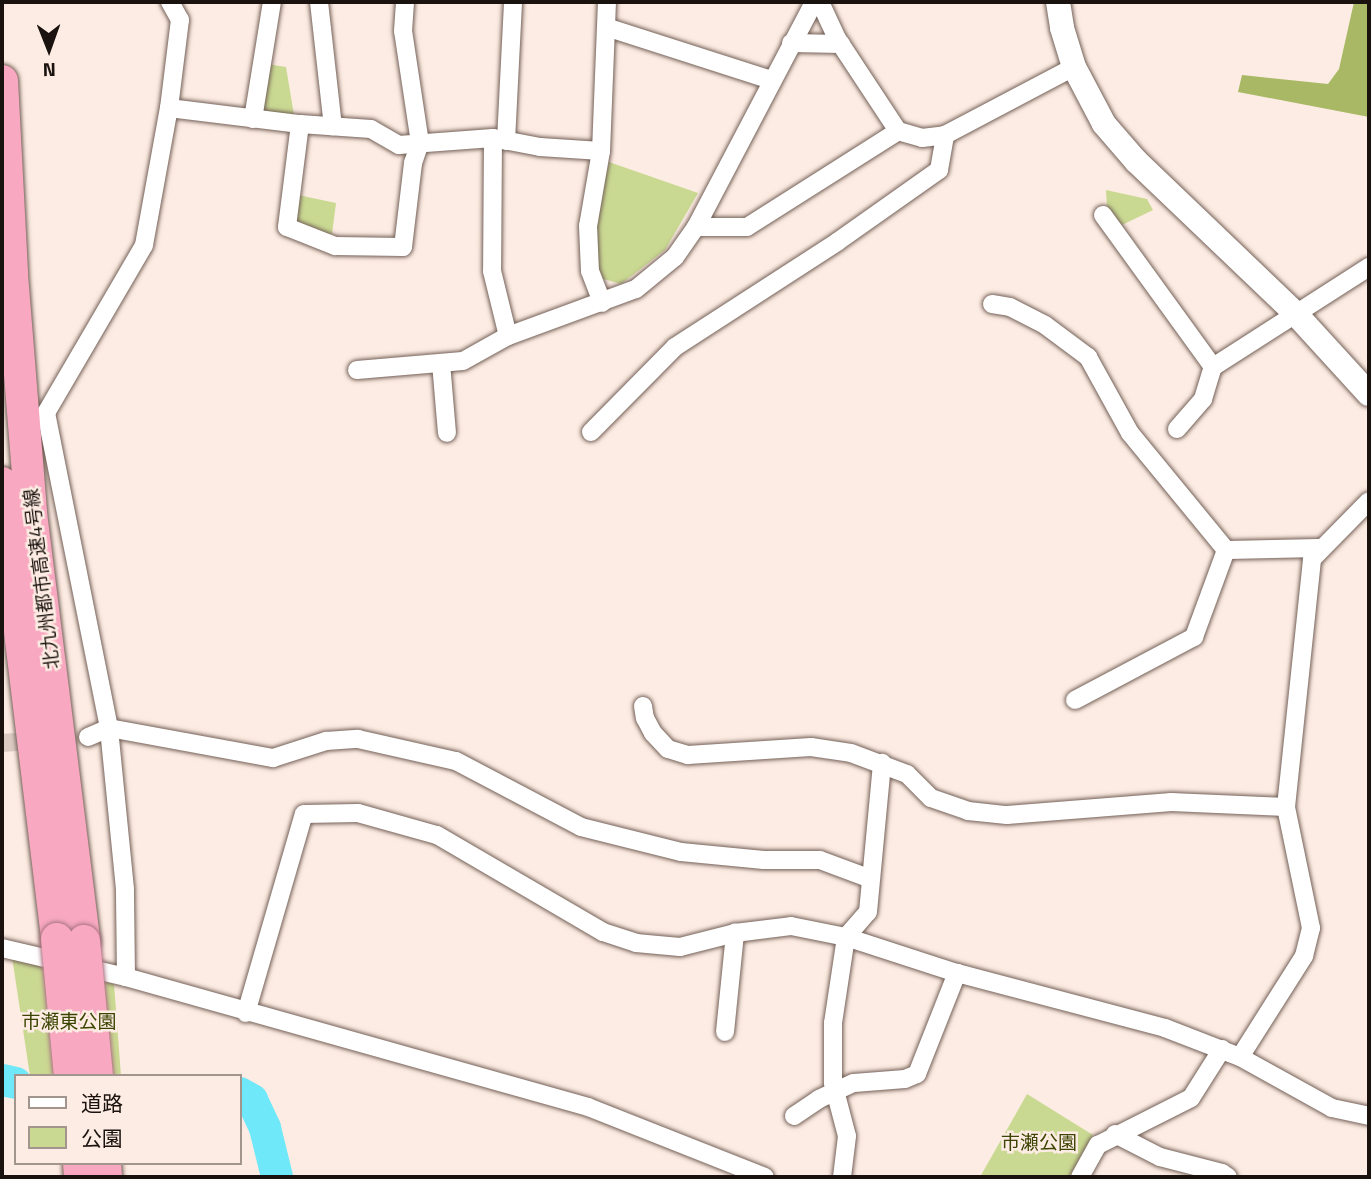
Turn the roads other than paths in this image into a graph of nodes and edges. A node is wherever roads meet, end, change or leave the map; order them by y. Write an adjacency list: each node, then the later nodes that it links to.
1 (170, 2): 16 (street)
2 (272, 2): 17 (street)
3 (319, 2): 19 (street)
4 (405, 2): 23 (street)
5 (513, 2): 22 (street)
6 (607, 2): 10 (street)
7 (814, 2): 11 (street)
8 (820, 2): 12 (street)
9 (1059, 2): 13 (street)
10 (606, 27): 14 (street); 24 (street)
11 (792, 43): 12 (street); 14 (street)
12 (841, 44): 20 (street)
13 (1074, 67): 21 (street); 30 (street)
14 (771, 80): 26 (street)
15 (2, 81): 52 (highway, 北九州都市高速4号線)
16 (169, 108): 17 (street); 45 (street)
17 (253, 119): 18 (street)
18 (300, 124): 19 (street); 23 (street)
19 (333, 126): 23 (street)
20 (898, 131): 21 (street); 26 (street)
21 (945, 135): 37 (street)
22 (499, 140): 23 (street); 24 (street); 31 (street)
23 (420, 143)
24 (601, 150): 28 (street)
25 (1103, 215): 33 (street)
26 (696, 227): 28 (street)
27 (1369, 267): 30 (street)
28 (602, 303): 31 (street)
29 (992, 304): 42 (street)
30 (1294, 313): 33 (street); 35 (street)
31 (508, 336): 32 (street)
32 (441, 363): 34 (street); 38 (street)
33 (1213, 367): 36 (street)
34 (357, 370)
35 (1369, 394)
36 (1177, 429)
37 (591, 432)
38 (447, 433)
39 (2, 483): 52 (highway, 北九州都市高速4号線)
40 (1369, 501): 41 (street)
41 (1320, 548): 42 (street); 48 (street)
42 (1226, 550): 43 (street)
43 (1075, 700)
44 (643, 706): 47 (street)
45 (109, 728): 46 (street); 49 (street); 55 (street)
46 (88, 737)
47 (882, 763): 48 (street); 49 (street)
48 (1286, 807): 59 (street)
49 (871, 879): 51 (street)
50 (735, 933): 51 (street); 56 (street); 57 (street)
51 (846, 937): 54 (street); 62 (street)
52 (71, 940): 60 (highway, 北九州都市高速4号線, bridge); 61 (highway, 北九州都市高速4号線, bridge)
53 (2, 948): 55 (street)
54 (957, 972): 58 (street); 62 (street)
55 (126, 977): 56 (street)
56 (246, 1013): 66 (street)
57 (725, 1032)
58 (1222, 1049): 59 (street); 65 (street)
59 (1240, 1057): 64 (street)
60 (71, 1074)
61 (97, 1074)
62 (836, 1091): 63 (street); 67 (street)
63 (794, 1116)
64 (1369, 1116)
65 (1115, 1134): 68 (street); 69 (street)
66 (765, 1177)
67 (842, 1177)
68 (1080, 1177)
69 (1228, 1177)

